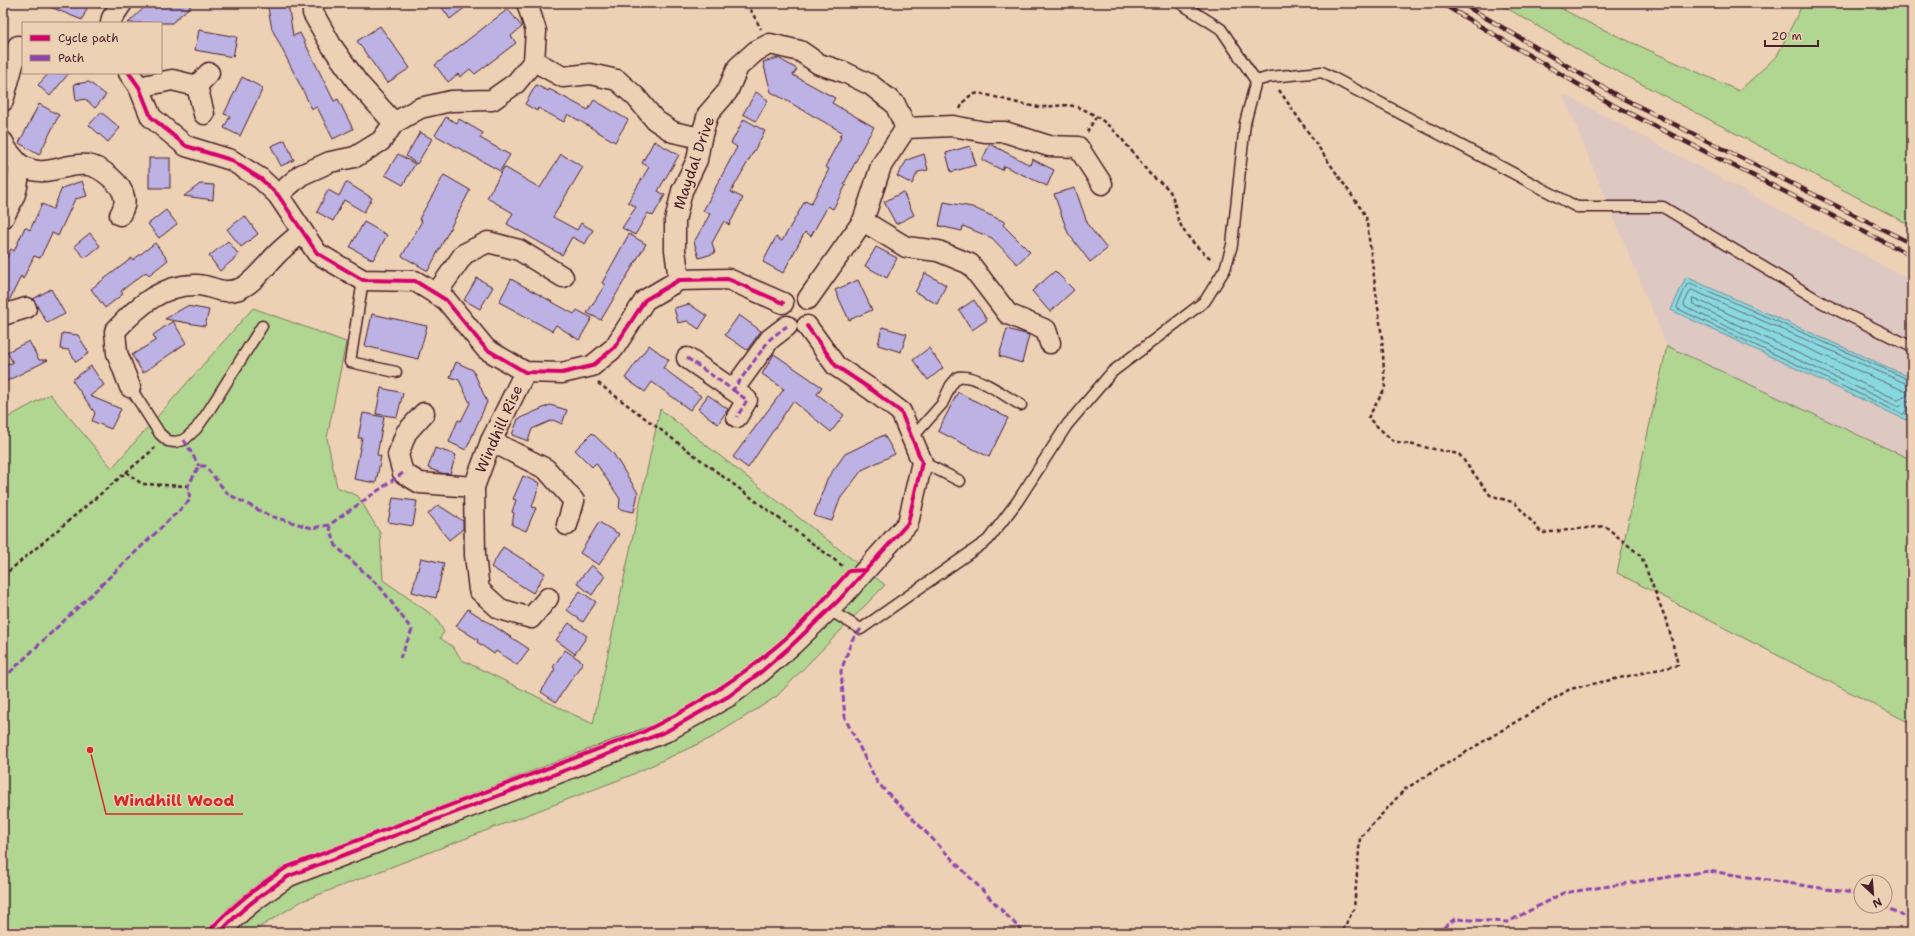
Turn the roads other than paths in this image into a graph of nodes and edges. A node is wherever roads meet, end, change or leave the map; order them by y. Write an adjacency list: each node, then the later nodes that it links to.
1 (122, 3): 5 (street)
2 (313, 3): 12 (street)
3 (527, 3): 7 (street)
4 (1180, 3): 9 (lane)
5 (111, 22)
6 (15, 44): 10 (street)
7 (534, 61): 12 (street); 14 (street)
8 (134, 80): 11 (street); 18 (street)
9 (1256, 81): 35 (lane); 51 (lane)
10 (3, 101)
11 (204, 114)
12 (394, 123): 18 (street)
13 (906, 128): 14 (street, Maydal Drive); 17 (street); 21 (street)
14 (701, 138): 25 (street, Maydal Drive)
15 (3, 142): 16 (street)
16 (19, 164): 19 (street); 20 (street)
17 (1102, 184)
18 (278, 195): 22 (street)
19 (120, 215)
20 (3, 218)
21 (863, 221): 27 (street); 34 (street)
22 (302, 232): 24 (street); 39 (street)
23 (563, 277): 26 (street)
24 (363, 280): 26 (street); 37 (lane)
25 (679, 280): 28 (street); 38 (street)
26 (436, 294): 38 (street)
27 (808, 299): 28 (street); 33 (street)
28 (782, 303): 32 (street)
29 (26, 308): 30 (street)
30 (3, 315)
31 (262, 326): 39 (lane)
32 (787, 326): 33 (street); 40 (street)
33 (807, 326): 44 (street)
34 (1050, 343)
35 (1912, 347)
36 (687, 358): 40 (street)
37 (396, 372)
38 (525, 372): 45 (street, Windhill Rise)
39 (130, 387)
40 (733, 390): 43 (street)
41 (1021, 405): 44 (lane)
42 (424, 413): 48 (street)
43 (737, 417)
44 (912, 438): 46 (street)
45 (491, 441): 48 (street, Windhill Rise); 49 (street)
46 (922, 462): 47 (lane); 51 (street)
47 (960, 481)
48 (474, 487): 50 (street, Windhill Rise)
49 (567, 525)
50 (548, 598)
51 (829, 610): 52 (street)
52 (220, 933)

